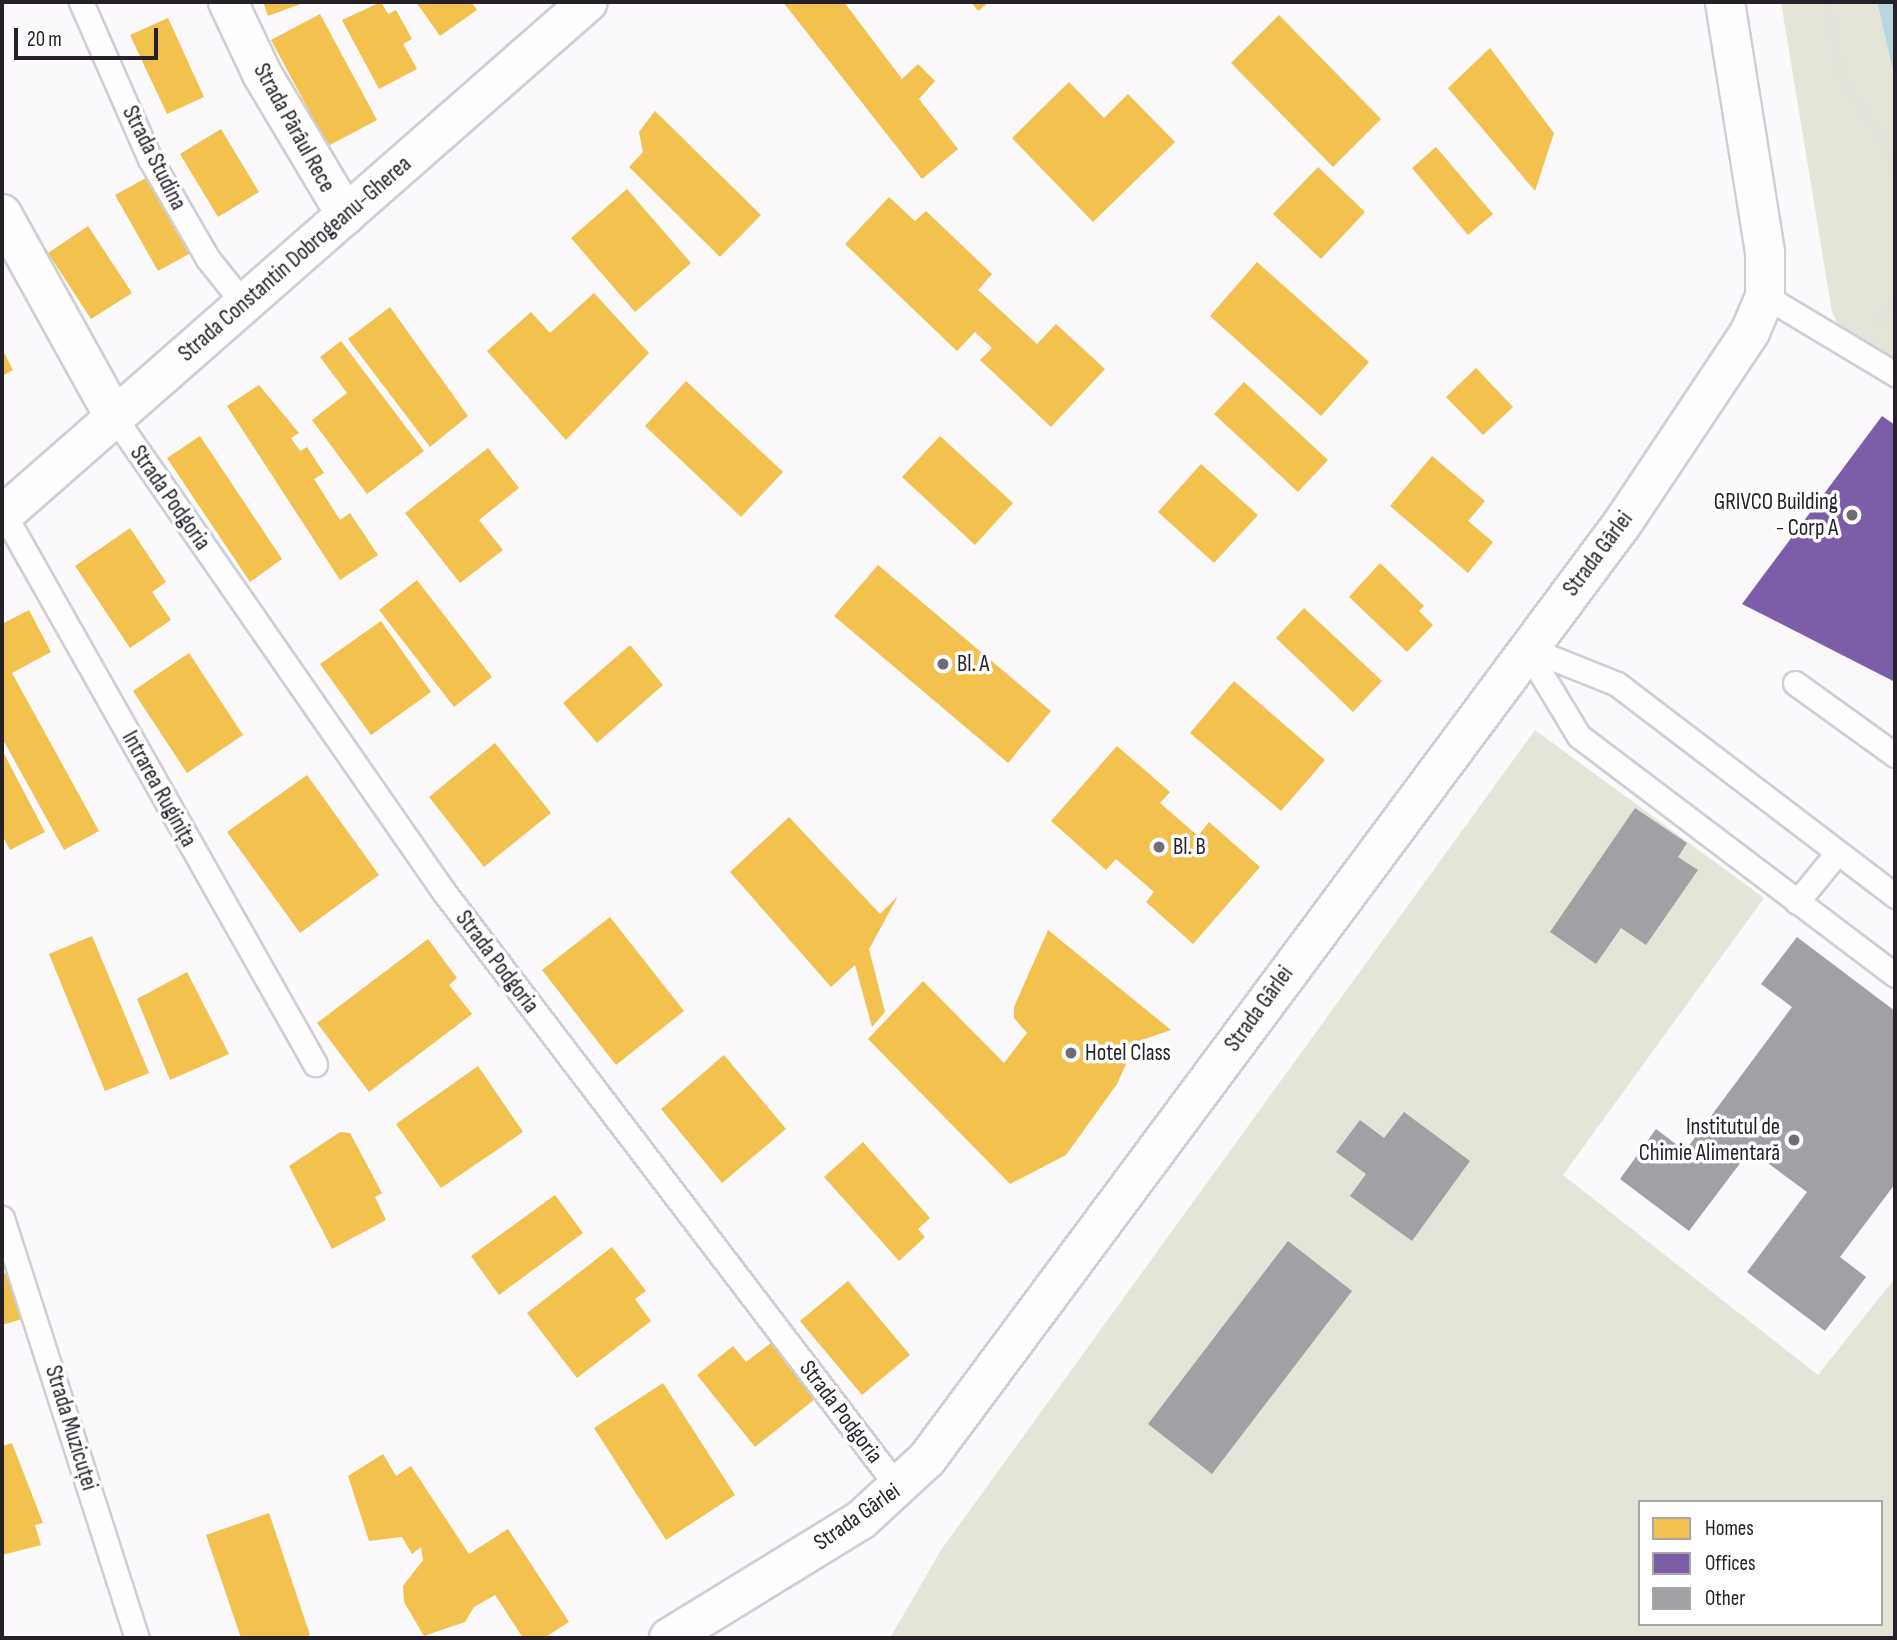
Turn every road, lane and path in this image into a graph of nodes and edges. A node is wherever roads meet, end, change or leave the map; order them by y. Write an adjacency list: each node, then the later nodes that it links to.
1 (81, 2): 10 (lane, Strada Studina)
2 (228, 2): 8 (street, Strada Pârâul Rece)
3 (588, 2): 8 (street, Strada Constantin Dobrogeanu-Gherea)
4 (1725, 2): 9 (street, Strada Gârlei)
5 (1827, 2): 6 (path)
6 (1895, 171)
7 (2, 214): 12 (street)
8 (346, 215): 10 (street, Strada Constantin Dobrogeanu-Gherea)
9 (1765, 296): 11 (lane); 14 (street, Strada Gârlei)
10 (244, 304): 12 (street, Strada Constantin Dobrogeanu-Gherea)
11 (1895, 374)
12 (114, 418): 13 (street, Strada Constantin Dobrogeanu-Gherea); 23 (lane, Strada Podgoria)
13 (3, 515): 21 (lane, Intrarea Ruginița)
14 (1525, 647): 17 (lane); 19 (lane); 23 (street, Strada Gârlei)
15 (1795, 683): 16 (lane)
16 (1895, 755)
17 (1837, 853): 18 (lane); 19 (lane)
18 (1895, 897)
19 (1797, 902): 20 (lane)
20 (1895, 975)
21 (315, 1064)
22 (2, 1218): 24 (lane, Strada Muzicuței)
23 (900, 1490): 25 (street, Strada Gârlei)
24 (137, 1638)
25 (669, 1638)

